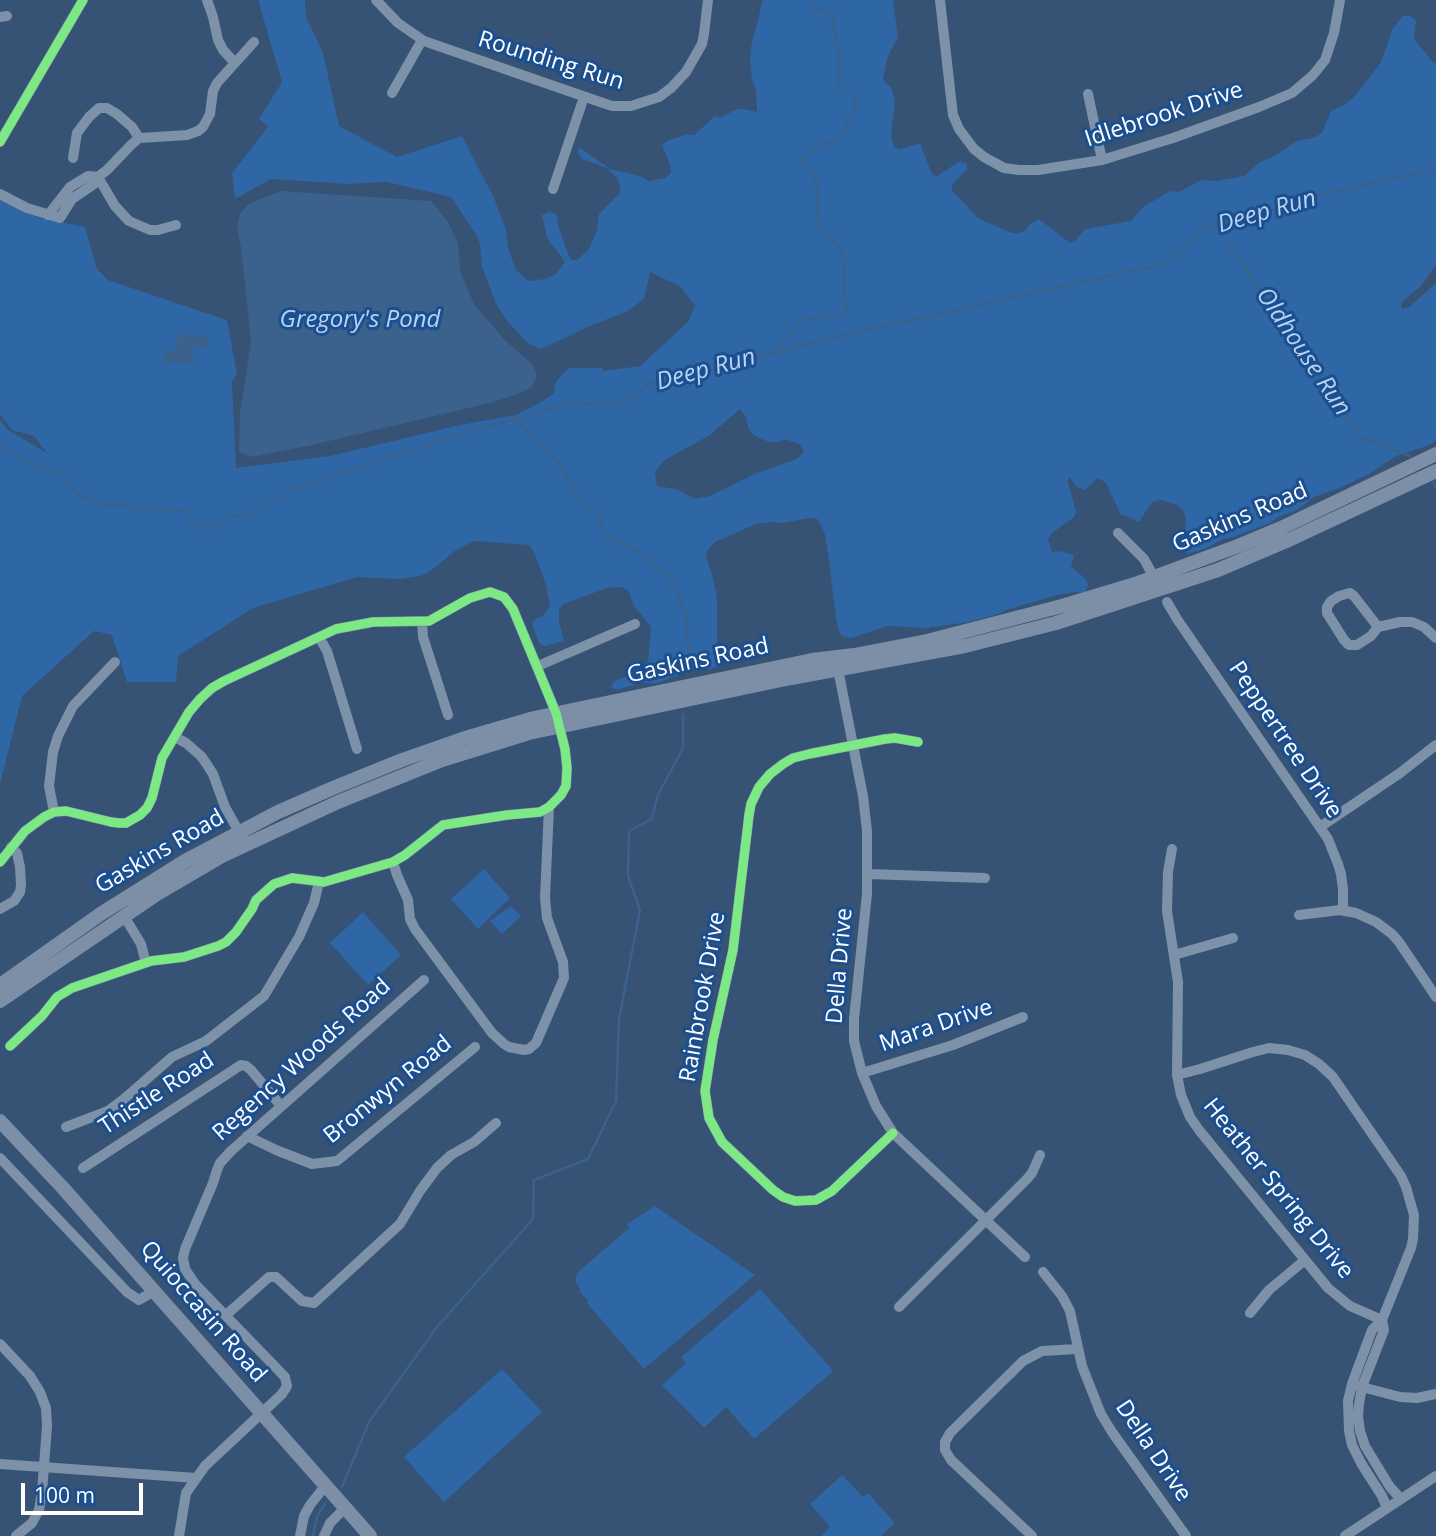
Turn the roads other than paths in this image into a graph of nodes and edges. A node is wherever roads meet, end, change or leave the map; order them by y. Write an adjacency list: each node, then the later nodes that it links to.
1 (83, 0): 14 (street)
2 (207, 0): 9 (street)
3 (376, 0): 7 (street, Rounding Run)
4 (708, 0): 12 (street, Rounding Run)
5 (940, 0): 16 (street, Idlebrook Drive)
6 (1339, 0): 16 (street, Idlebrook Drive)
7 (422, 40): 10 (street); 12 (street, Rounding Run)
8 (254, 42): 9 (street)
9 (235, 63): 13 (street)
10 (392, 93)
11 (1088, 94): 16 (street)
12 (584, 97): 18 (street)
13 (139, 138): 15 (street); 17 (street)
14 (0, 142)
15 (74, 158)
16 (1102, 160)
17 (98, 177): 19 (street); 20 (street)
18 (553, 190)
19 (0, 194)
20 (176, 225)
21 (1436, 454): 24 (main road, Gaskins Road)
22 (1436, 471): 24 (main road, Gaskins Road)
23 (1118, 533): 24 (street, Peppertree Drive)
24 (1160, 590): 31 (main road, Gaskins Road); 42 (street, Peppertree Drive)
25 (422, 622): 28 (street); 32 (street); 33 (street)
26 (635, 624): 32 (street)
27 (1378, 627): 27 (street); 29 (street)
28 (319, 637): 35 (street); 39 (street)
29 (1436, 638)
30 (115, 663): 41 (street)
31 (837, 664): 34 (main road, Gaskins Road); 38 (street, Della Drive)
32 (538, 666): 34 (street)
33 (448, 715)
34 (558, 720): 40 (street); 43 (main road, Gaskins Road)
35 (175, 737): 41 (street); 43 (street)
36 (918, 742): 38 (street, Rainbrook Drive)
37 (1436, 745): 42 (street)
38 (853, 746): 48 (street, Della Drive); 71 (street, Rainbrook Drive)
39 (357, 749)
40 (549, 807): 47 (street); 47 (street)
41 (54, 812): 44 (street)
42 (1320, 827): 52 (street, Peppertree Drive)
43 (243, 838): 54 (main road, Gaskins Road); 59 (main road, Gaskins Road)
44 (11, 847): 46 (street); 51 (street)
45 (1172, 849): 56 (street, Heather Spring Drive)
46 (0, 862)
47 (393, 862): 50 (street)
48 (868, 874): 49 (street); 65 (street, Della Drive)
49 (985, 878)
50 (319, 882): 57 (street); 70 (street)
51 (0, 909)
52 (1343, 910): 53 (street); 60 (street)
53 (1299, 915)
54 (124, 916): 57 (street); 61 (main road, Gaskins Road)
55 (1233, 938): 56 (street)
56 (1174, 955): 66 (street, Heather Spring Drive)
57 (146, 962): 63 (street)
58 (424, 980): 67 (street, Regency Woods Road)
59 (0, 985)
60 (1436, 996)
61 (0, 1002)
62 (1023, 1017): 65 (street, Mara Drive)
63 (10, 1046)
64 (475, 1047): 72 (street, Bronwyn Road)
65 (862, 1073): 71 (street, Della Drive)
66 (1177, 1075): 78 (street, Heather Spring Drive); 84 (street)
67 (281, 1106): 72 (street, Regency Woods Road); 75 (street, Thistle Road)
68 (0, 1121): 80 (main road, Quioccasin Road)
69 (496, 1124): 83 (street)
70 (66, 1127)
71 (893, 1133): 76 (street, Della Drive)
72 (247, 1136): 83 (street, Regency Woods Road)
73 (1040, 1155): 76 (street)
74 (0, 1158): 80 (street)
75 (83, 1168)
76 (985, 1220): 77 (street, Della Drive); 81 (street)
77 (1025, 1257)
78 (1305, 1260): 82 (street); 84 (street, Heather Spring Drive)
79 (1044, 1272): 86 (street, Della Drive)
80 (154, 1290): 89 (main road, Quioccasin Road)
81 (898, 1307)
82 (1250, 1313)
83 (226, 1315): 89 (street, Regency Woods Road)
84 (1382, 1320): 87 (street)
85 (0, 1344): 91 (street)
86 (1077, 1349): 103 (street); 104 (street, Della Drive)
87 (1357, 1386): 88 (street); 95 (street); 97 (street)
88 (1436, 1394)
89 (261, 1413): 93 (street, Regency Woods Road); 94 (main road, Quioccasin Road)
90 (0, 1464): 91 (street)
91 (44, 1467): 93 (street); 98 (street)
92 (1436, 1476): 95 (street)
93 (196, 1478): 99 (street)
94 (326, 1486): 96 (main road, Quioccasin Road); 100 (street)
95 (1401, 1499): 97 (street)
96 (345, 1508): 101 (street); 102 (main road, Quioccasin Road)
97 (1387, 1508): 105 (street)
98 (16, 1536)
99 (179, 1536)
100 (300, 1536)
101 (324, 1536)
102 (370, 1536)
103 (1032, 1536)
104 (1186, 1536)
105 (1345, 1536)

